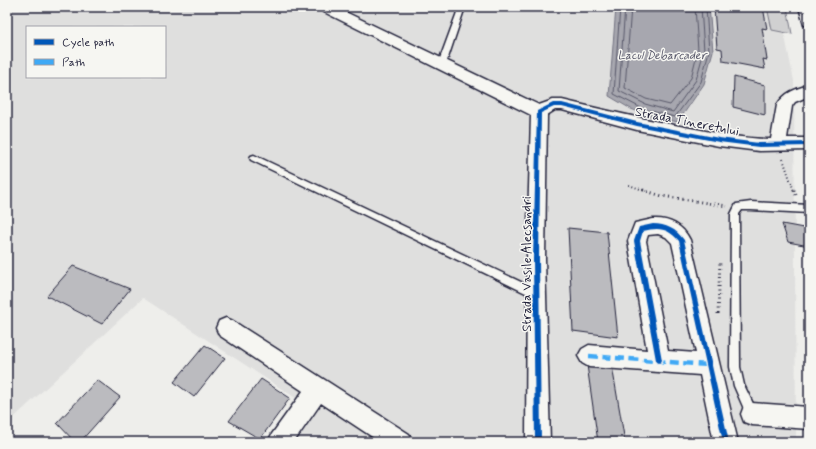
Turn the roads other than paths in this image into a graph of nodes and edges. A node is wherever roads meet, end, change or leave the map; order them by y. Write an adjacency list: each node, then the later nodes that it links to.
1 (325, 7): 5 (street)
2 (462, 7): 5 (lane)
3 (805, 7): 4 (street)
4 (809, 22)
5 (442, 64): 7 (street)
6 (809, 90): 8 (street)
7 (539, 112): 8 (street, Strada Tineretului); 12 (street, Strada Vasile Alecsandri)
8 (778, 145): 9 (street, Strada Tineretului)
9 (807, 145)
10 (254, 158): 12 (lane)
11 (805, 209): 18 (lane)
12 (537, 294): 22 (street, Strada Vasile Alecsandri)
13 (226, 328): 17 (street)
14 (589, 356): 15 (street)
15 (659, 360): 16 (street); 16 (street)
16 (708, 365): 23 (street)
17 (318, 388): 20 (street); 21 (street)
18 (752, 414): 19 (street)
19 (809, 418)
20 (280, 442)
21 (401, 442)
22 (538, 442)
23 (726, 442)

